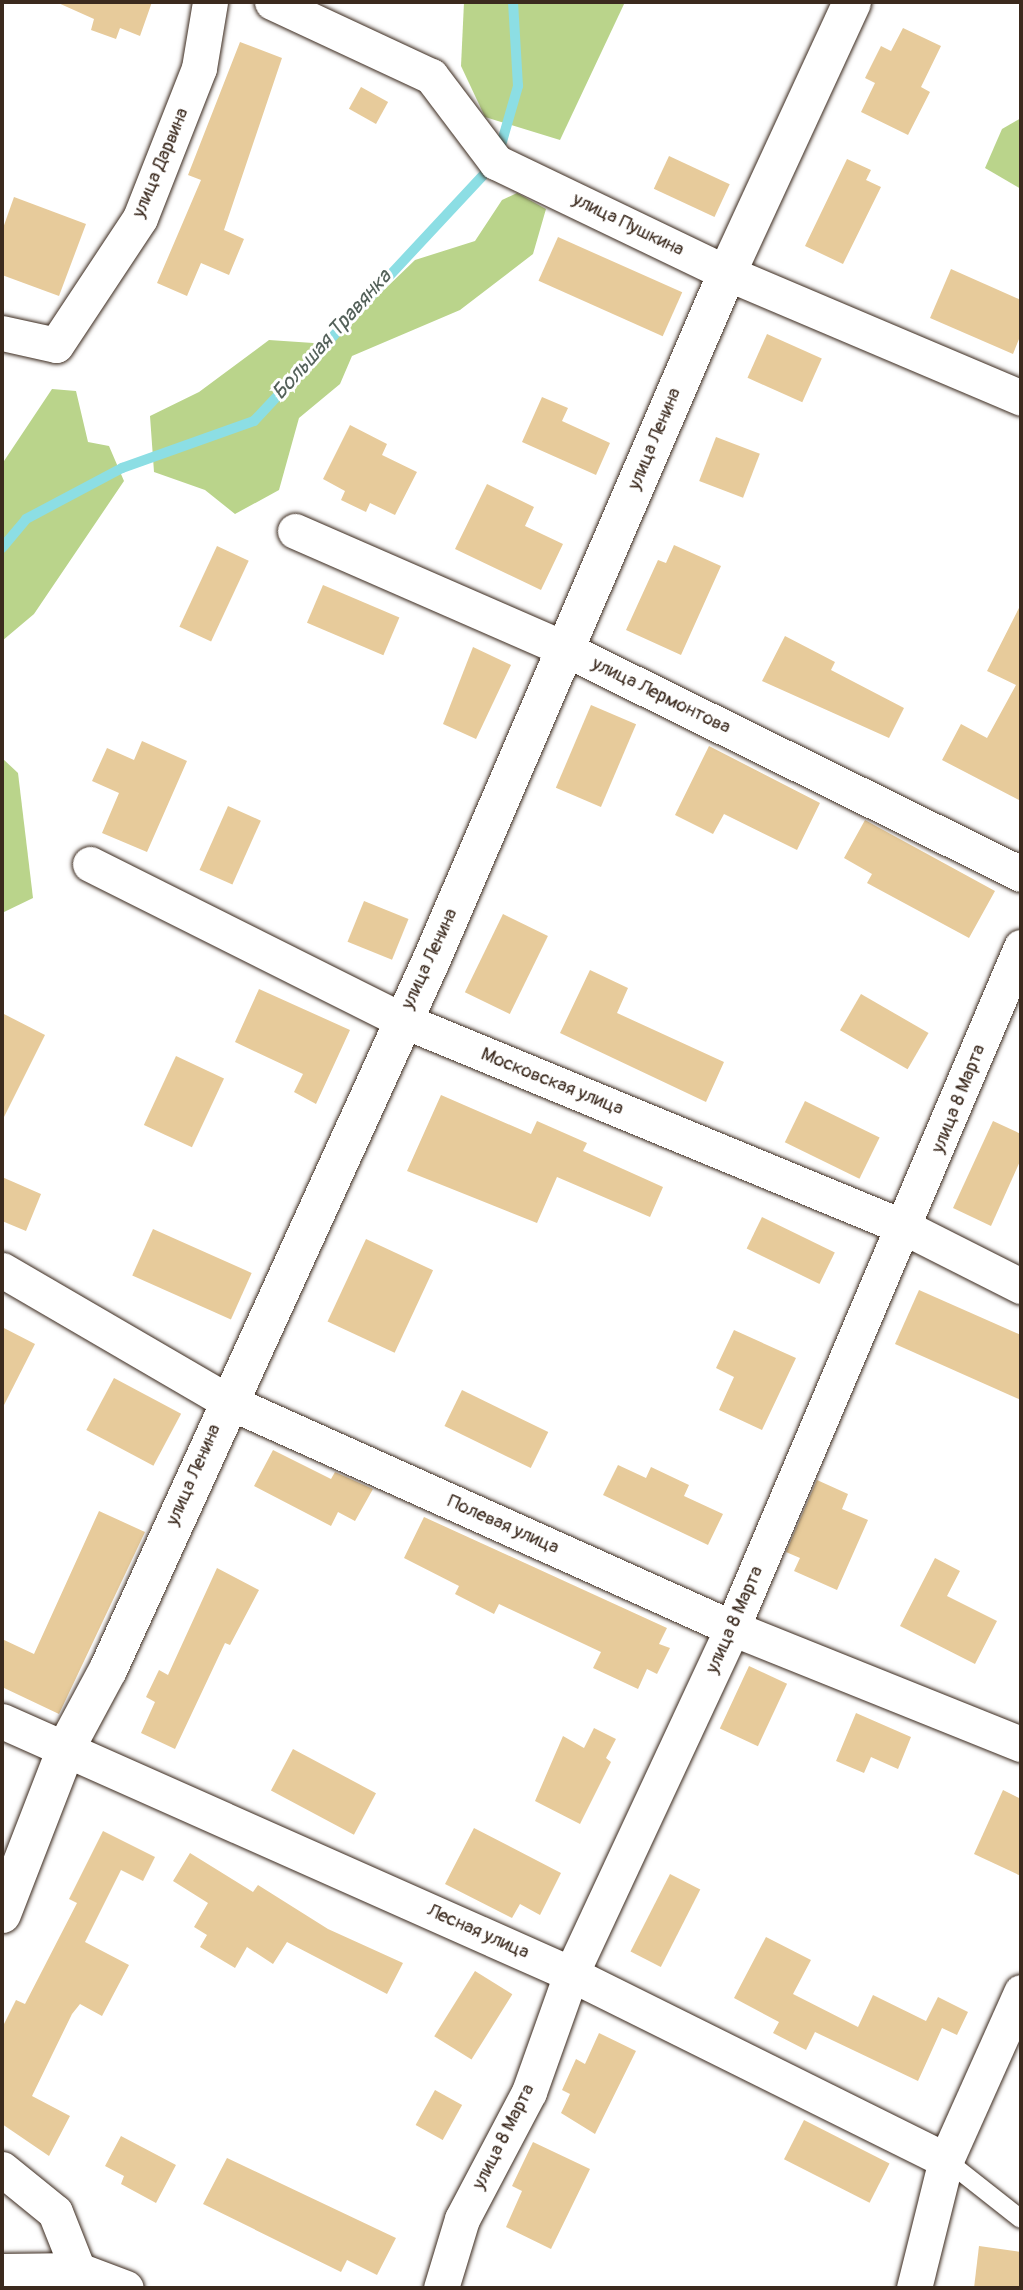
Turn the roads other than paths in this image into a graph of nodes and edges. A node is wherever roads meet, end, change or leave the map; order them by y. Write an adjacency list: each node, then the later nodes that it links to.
1 (210, 2): 5 (street, улица Дарвина)
2 (272, 2): 4 (street, улица Пушкина)
3 (852, 2): 4 (street, улица Ленина)
4 (727, 273): 6 (street, улица Пушкина); 8 (street, улица Ленина)
5 (2, 333)
6 (1021, 398)
7 (295, 531): 8 (street, улица Лермонтова)
8 (565, 649): 10 (street, улица Лермонтова); 12 (street, улица Ленина)
9 (90, 864): 12 (street, Московская улица)
10 (1021, 874)
11 (1021, 947): 13 (street, улица 8 Марта)
12 (402, 1020): 13 (street, Московская улица); 16 (street, улица Ленина)
13 (905, 1228): 15 (street, Московская улица); 17 (street, улица 8 Марта)
14 (2, 1270): 16 (street, Полевая улица)
15 (1021, 1286)
16 (227, 1401): 17 (street, Полевая улица); 20 (street, улица Ленина)
17 (732, 1628): 19 (street, Полевая улица); 22 (street, улица 8 Марта)
18 (2, 1721): 20 (street, Лесная улица)
19 (1021, 1744)
20 (67, 1746): 21 (street, улица Ленина); 22 (street, Лесная улица)
21 (2, 1914)
22 (571, 1975): 24 (street, Лесная улица); 30 (street, улица 8 Марта)
23 (1021, 1992): 24 (street)
24 (946, 2160): 26 (lane); 31 (street)
25 (2, 2169): 27 (street)
26 (1021, 2219)
27 (78, 2270): 28 (street); 29 (street)
28 (2, 2271)
29 (126, 2288)
30 (441, 2288)
31 (914, 2288)

